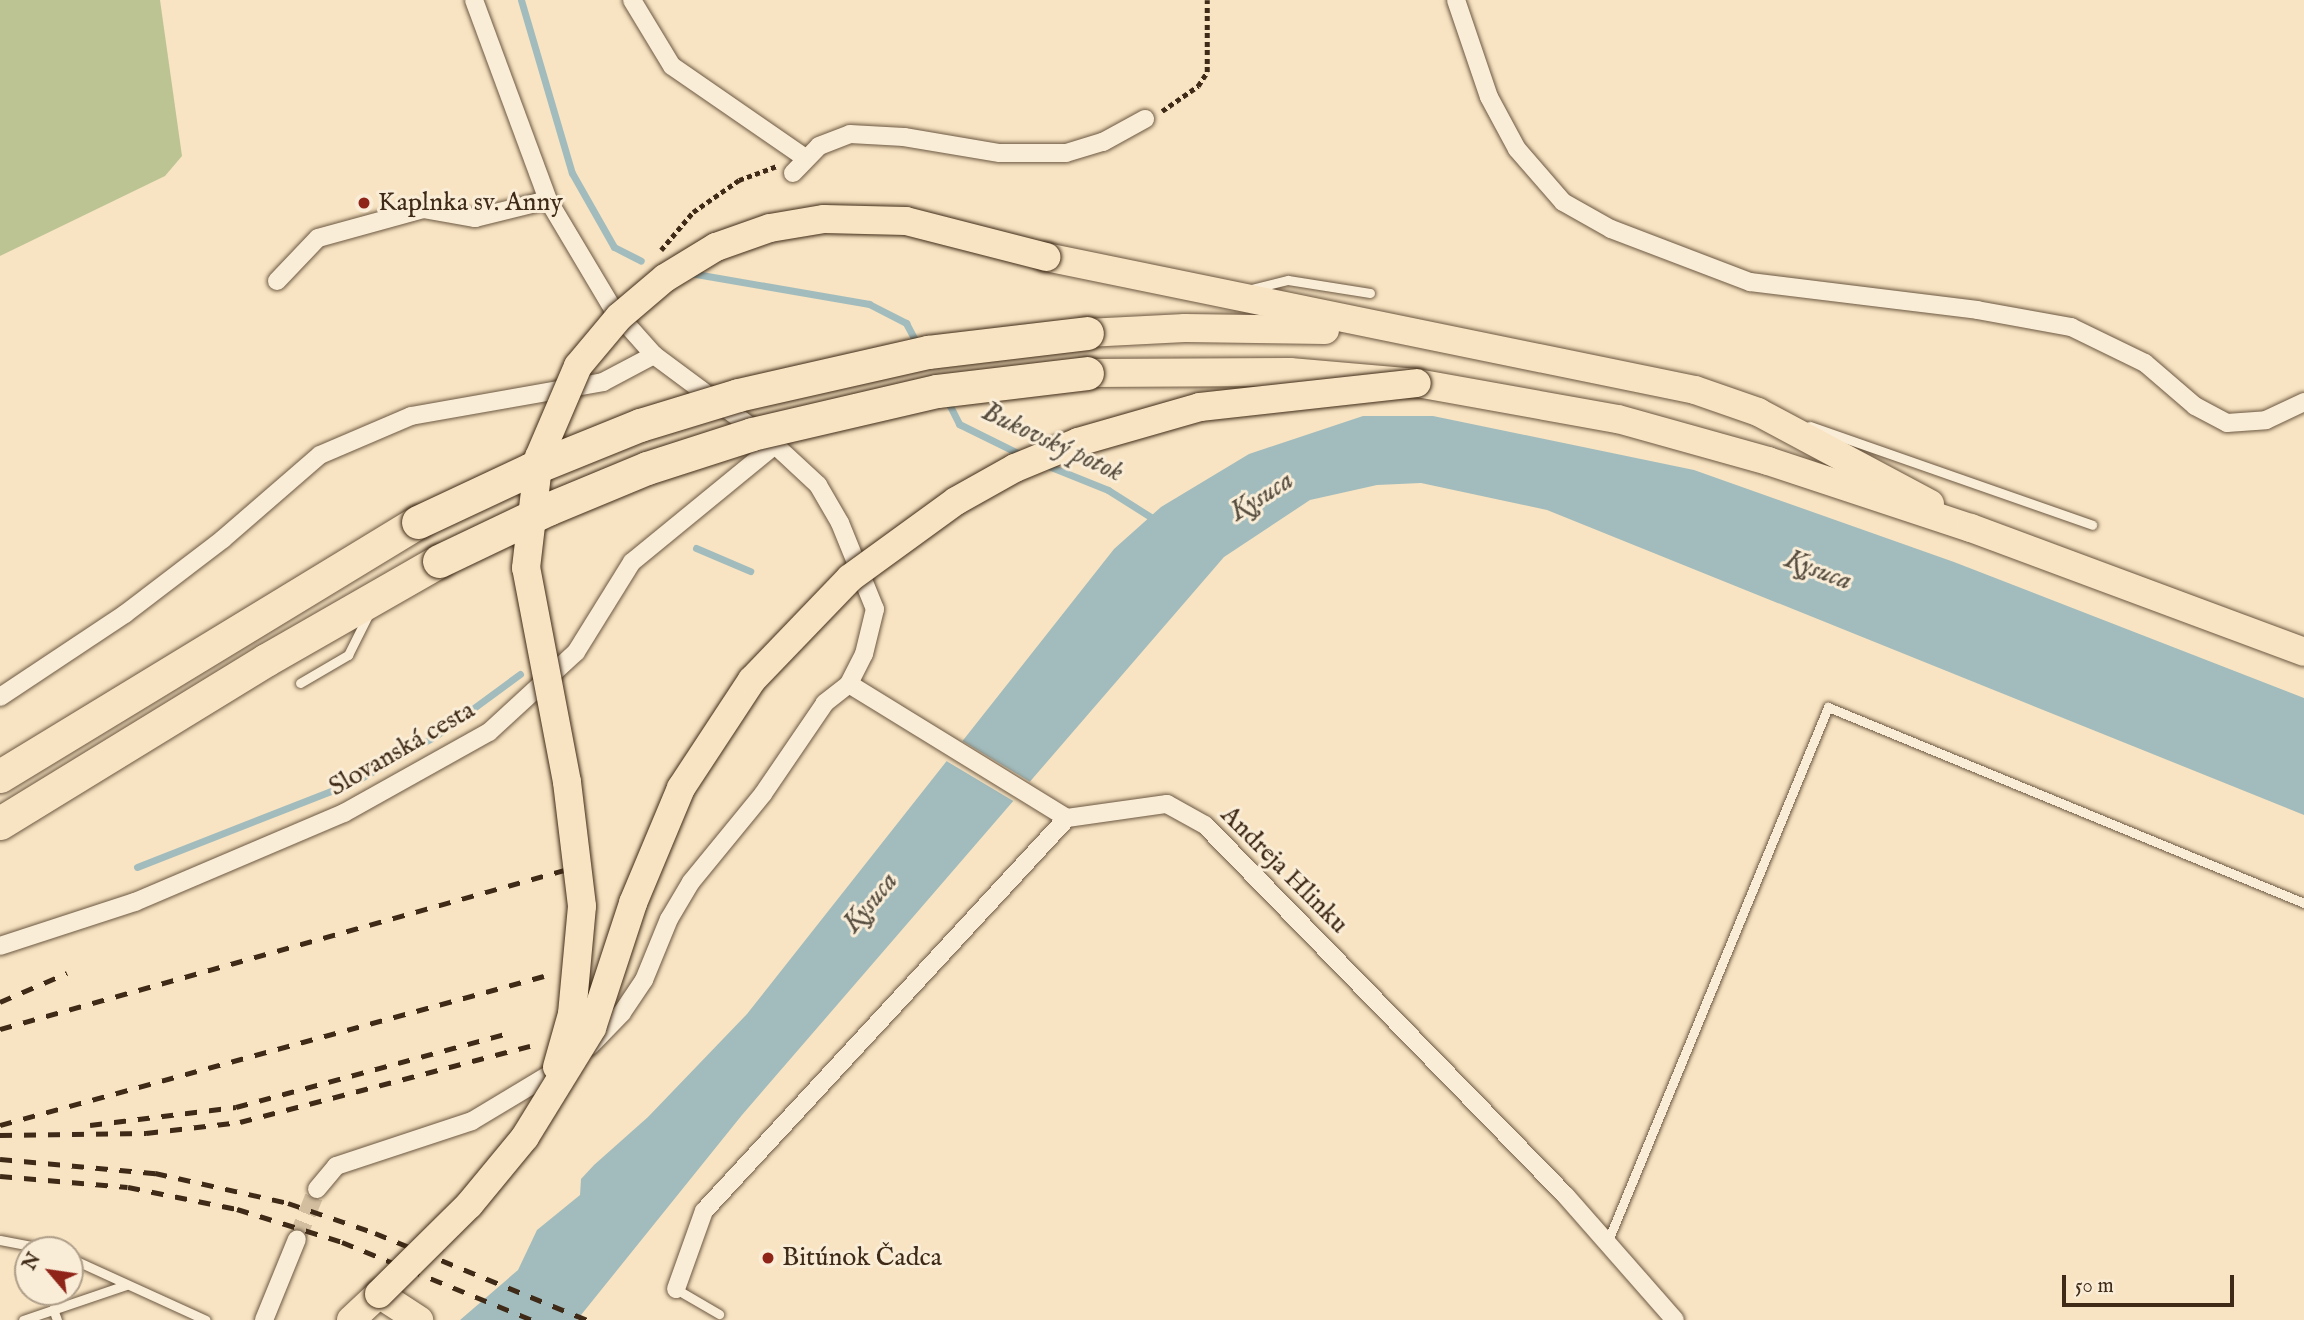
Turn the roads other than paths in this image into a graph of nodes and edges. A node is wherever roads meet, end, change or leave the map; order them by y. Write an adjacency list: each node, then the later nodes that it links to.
1 (474, 0): 7 (street)
2 (632, 0): 5 (street)
3 (1455, 0): 17 (street)
4 (1145, 119): 5 (street)
5 (804, 157): 6 (street)
6 (793, 173)
7 (548, 200): 8 (street); 13 (street)
8 (277, 281)
9 (1370, 293): 10 (lane)
10 (1229, 294): 12 (main road); 31 (main road, bridge)
11 (1087, 333): 12 (main road); 26 (highway, bridge)
12 (1429, 338): 16 (main road)
13 (654, 355): 18 (street); 25 (street)
14 (1087, 373): 15 (main road, bridge); 21 (highway, bridge)
15 (1417, 383): 20 (main road); 31 (main road, bridge)
16 (1695, 390): 19 (lane); 20 (main road)
17 (2304, 402)
18 (775, 445): 24 (street); 30 (street, Slovanská cesta)
19 (2092, 525)
20 (1971, 528): 22 (main road)
21 (379, 594): 23 (lane); 28 (highway)
22 (2304, 652)
23 (300, 683)
24 (849, 684): 27 (street); 32 (street)
25 (0, 698)
26 (0, 776)
27 (1067, 818): 34 (street, Andreja Hlinku); 37 (street)
28 (0, 823)
29 (2304, 903): 34 (lane)
30 (0, 946)
31 (546, 1103): 38 (main road, bridge)
32 (317, 1189)
33 (297, 1240): 46 (street)
34 (1607, 1243): 49 (street, Andreja Hlinku)
35 (84, 1265): 36 (lane)
36 (128, 1285): 39 (lane); 45 (lane)
37 (676, 1289): 42 (lane)
38 (379, 1294): 47 (main road); 48 (main road)
39 (84, 1298)
40 (61, 1306): 41 (lane)
41 (53, 1309): 43 (lane); 44 (lane)
42 (719, 1314)
43 (23, 1320)
44 (57, 1320)
45 (206, 1320)
46 (264, 1320)
47 (351, 1320)
48 (419, 1320)
49 (1675, 1320)

